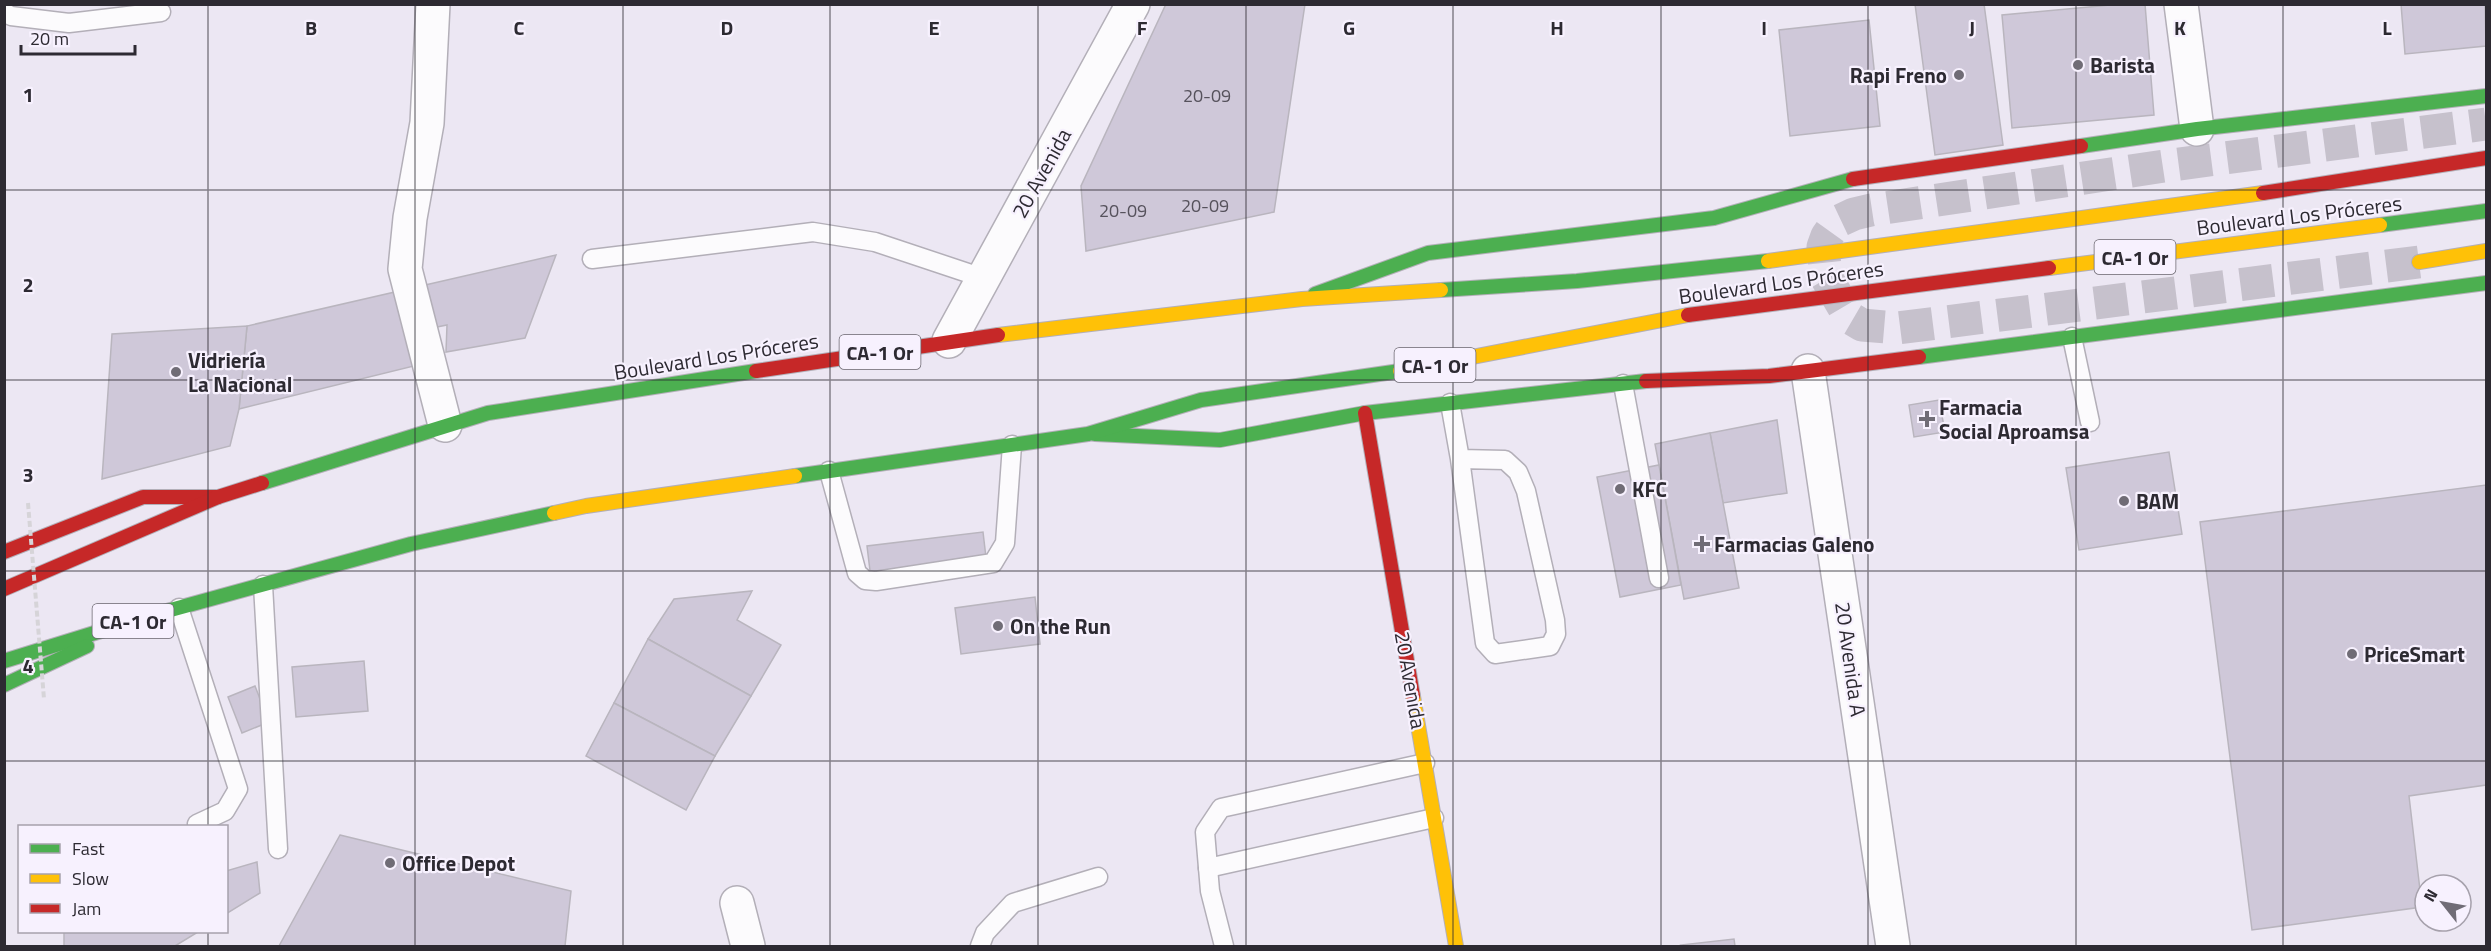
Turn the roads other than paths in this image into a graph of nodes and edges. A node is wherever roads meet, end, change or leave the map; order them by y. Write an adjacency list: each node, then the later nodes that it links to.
1 (433, 4): 23 (street)
2 (1133, 4): 13 (street, 20 Avenida)
3 (2181, 4): 7 (street)
4 (4, 12): 5 (lane)
5 (161, 12)
6 (2487, 96): 7 (main road, Boulevard Los Próceres)
7 (2197, 129): 15 (main road, Boulevard Los Próceres)
8 (2487, 158): 15 (main road, Boulevard Los Próceres / CA-1 Or)
9 (2487, 211): 24 (main road, Boulevard Los Próceres / CA-1 Or)
10 (2487, 250): 12 (main road)
11 (592, 259): 13 (lane)
12 (2419, 262)
13 (983, 278): 17 (street, 20 Avenida)
14 (2487, 283): 16 (main road, Boulevard Los Próceres)
15 (1302, 299): 17 (main road, Boulevard Los Próceres / CA-1 Or)
16 (2072, 337): 18 (main road, Boulevard Los Próceres); 22 (lane)
17 (949, 341): 23 (main road, Boulevard Los Próceres / CA-1 Or)
18 (1808, 371): 19 (main road, Boulevard Los Próceres); 48 (street, 20 Avenida A)
19 (1623, 384): 20 (main road, Boulevard Los Próceres); 30 (lane)
20 (1450, 403): 21 (main road, Boulevard Los Próceres); 26 (lane)
21 (1365, 413): 24 (main road, Boulevard Los Próceres); 37 (main road, 20 Avenida)
22 (2090, 422)
23 (445, 425): 28 (main road, Boulevard Los Próceres / CA-1 Or)
24 (1088, 434): 25 (main road, Boulevard Los Próceres / CA-1 Or)
25 (1012, 445): 27 (main road, Boulevard Los Próceres / CA-1 Or); 27 (lane)
26 (1460, 459): 26 (lane)
27 (829, 471): 31 (main road, Boulevard Los Próceres / CA-1 Or)
28 (218, 497): 29 (main road, Boulevard Los Próceres); 32 (main road, Boulevard Los Próceres / CA-1 Or)
29 (4, 552)
30 (1659, 578)
31 (263, 585): 33 (main road, Boulevard Los Próceres / CA-1 Or); 40 (lane)
32 (4, 589)
33 (179, 608): 34 (main road, Boulevard Los Próceres / CA-1 Or); 39 (lane)
34 (156, 614): 35 (main road, Boulevard Los Próceres / CA-1 Or); 36 (main road, Boulevard Los Próceres)
35 (4, 662)
36 (4, 685)
37 (1425, 763): 38 (main road, 20 Avenida); 41 (lane)
38 (1434, 818): 41 (lane); 47 (main road, 20 Avenida)
39 (197, 824)
40 (278, 849)
41 (1208, 868): 46 (lane)
42 (1098, 877): 45 (lane)
43 (737, 903): 44 (street)
44 (748, 946)
45 (980, 946)
46 (1224, 946)
47 (1456, 946)
48 (1893, 946)

